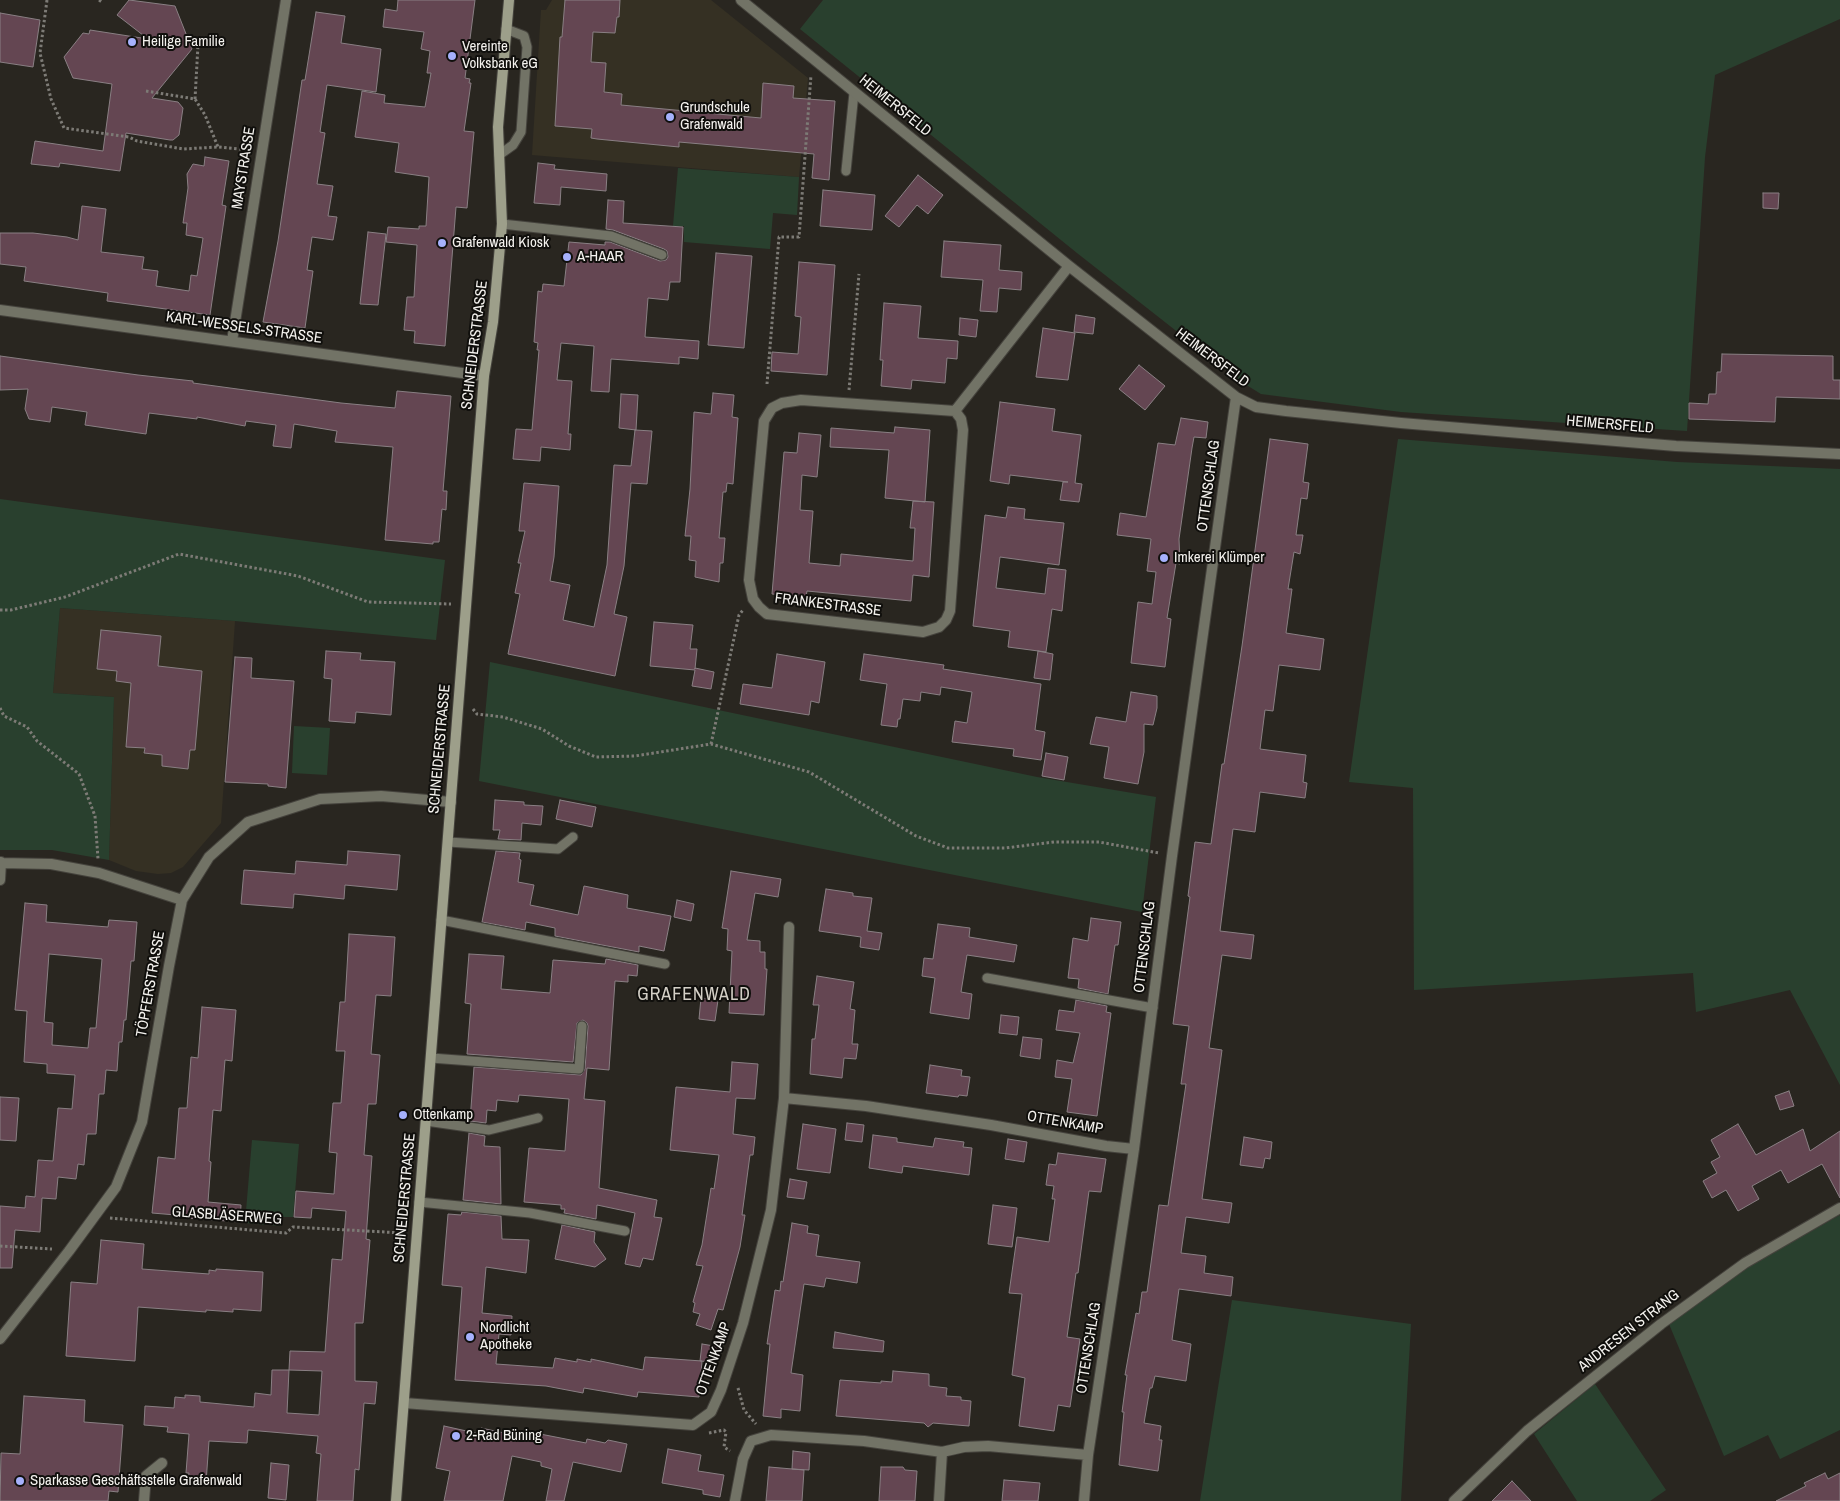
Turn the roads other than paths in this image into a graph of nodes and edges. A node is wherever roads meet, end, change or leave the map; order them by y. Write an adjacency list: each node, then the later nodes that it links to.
1 (286, 0): 12 (street, MAYSTRASSE)
2 (509, 0): 4 (street, SCHNEIDERSTRASSE)
3 (741, 0): 5 (street, HEIMERSFELD)
4 (506, 29): 6 (street, SCHNEIDERSTRASSE); 6 (lane)
5 (854, 93): 7 (lane); 10 (street, HEIMERSFELD)
6 (498, 156): 8 (street, SCHNEIDERSTRASSE)
7 (846, 171)
8 (502, 224): 9 (lane); 13 (street, SCHNEIDERSTRASSE)
9 (662, 255)
10 (1069, 266): 14 (street, HEIMERSFELD); 15 (street)
11 (0, 310): 12 (street, KARL-WESSELS-STRASSE)
12 (232, 341): 13 (street, KARL-WESSELS-STRASSE)
13 (484, 376): 17 (street, SCHNEIDERSTRASSE)
14 (1236, 397): 16 (street, HEIMERSFELD); 27 (street, OTTENSCHLAG)
15 (955, 411): 15 (street, FRANKESTRASSE)
16 (1840, 454)
17 (451, 802): 19 (street, SCHNEIDERSTRASSE); 22 (street, TÖPFERSTRASSE)
18 (573, 838): 19 (lane)
19 (448, 842): 23 (street, SCHNEIDERSTRASSE)
20 (1, 863): 21 (street); 22 (street)
21 (0, 880)
22 (182, 900): 37 (street, TÖPFERSTRASSE)
23 (441, 920): 25 (lane); 29 (street, SCHNEIDERSTRASSE)
24 (789, 927): 30 (street, OTTENKAMP)
25 (665, 964)
26 (988, 978): 27 (lane)
27 (1152, 1008): 33 (street, OTTENSCHLAG)
28 (582, 1026): 29 (lane)
29 (431, 1058): 32 (street, SCHNEIDERSTRASSE)
30 (784, 1098): 33 (street, OTTENKAMP); 38 (street, OTTENKAMP)
31 (538, 1118): 32 (lane)
32 (426, 1121): 34 (street, SCHNEIDERSTRASSE)
33 (1134, 1149): 40 (street, OTTENSCHLAG)
34 (419, 1202): 36 (lane); 38 (street, SCHNEIDERSTRASSE)
35 (1840, 1208): 47 (street, ANDRESEN STRANG)
36 (624, 1231)
37 (0, 1338)
38 (404, 1403): 43 (street, SCHNEIDERSTRASSE)
39 (942, 1452): 40 (street); 44 (street); 45 (street)
40 (1088, 1455): 46 (street, OTTENSCHLAG)
41 (162, 1463): 42 (street)
42 (144, 1501)
43 (396, 1501)
44 (735, 1501)
45 (938, 1501)
46 (1084, 1501)
47 (1454, 1501)

